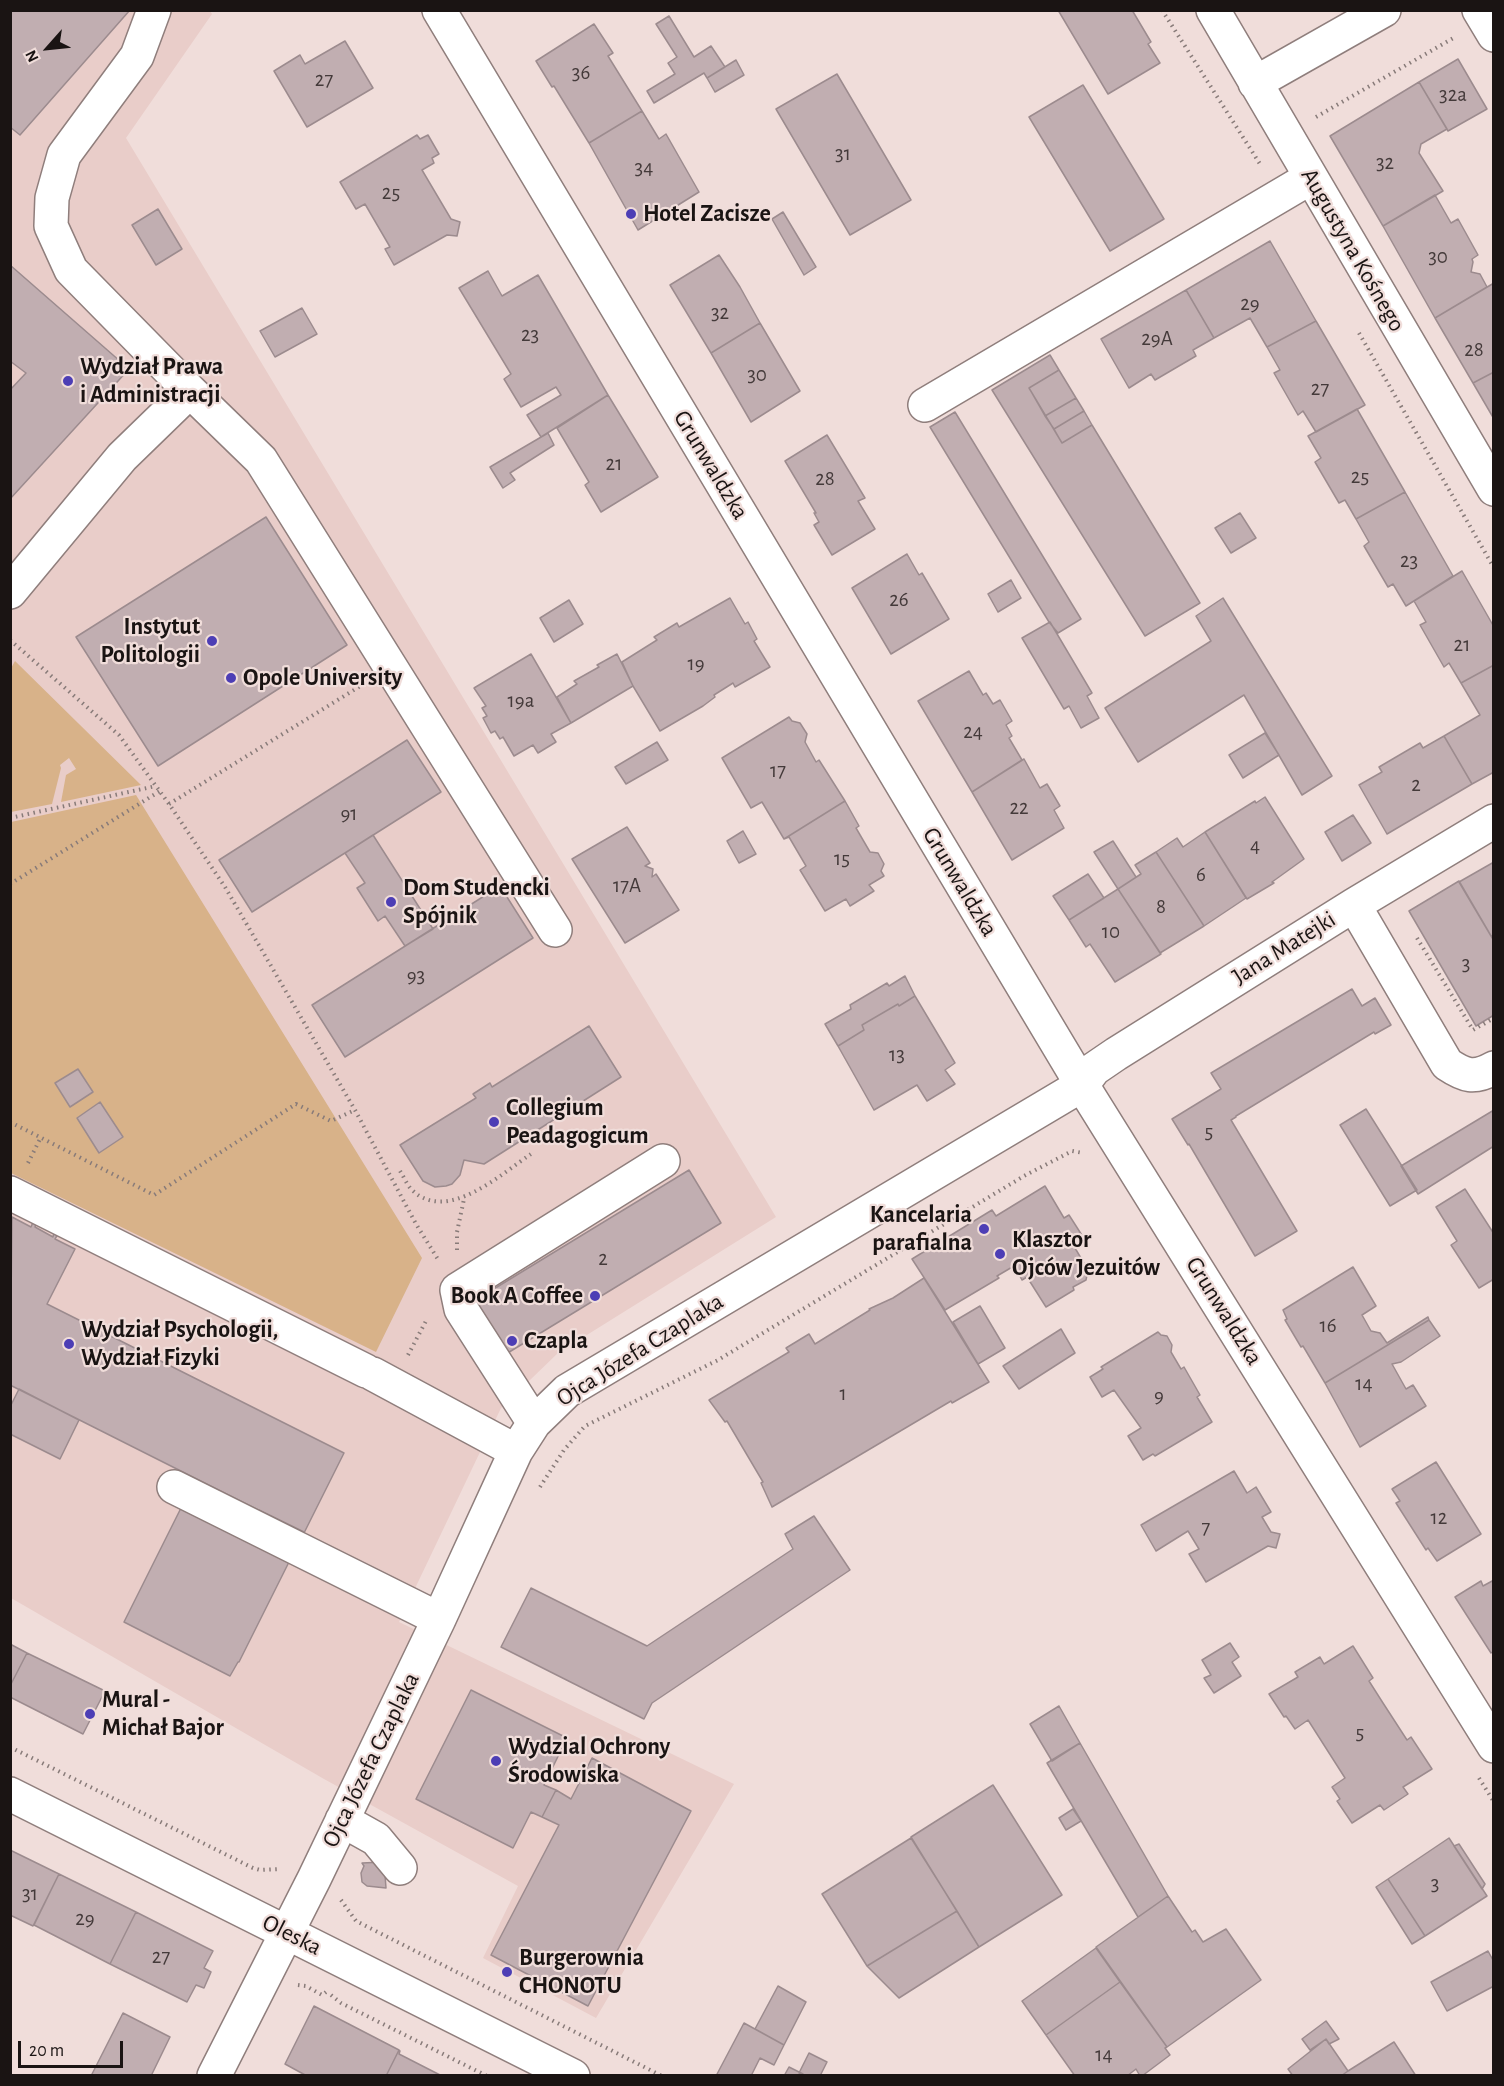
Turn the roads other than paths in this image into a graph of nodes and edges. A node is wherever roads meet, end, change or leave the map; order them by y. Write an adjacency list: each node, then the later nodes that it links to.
1 (154, 10): 7 (street)
2 (439, 10): 15 (street, Grunwaldzka)
3 (1213, 10): 5 (street, Augustyna Kośnego)
4 (1384, 10): 5 (street)
5 (1255, 83): 6 (street, Augustyna Kośnego)
6 (1310, 178): 8 (street); 9 (street, Augustyna Kośnego)
7 (190, 391): 10 (street); 13 (street)
8 (926, 405)
9 (1494, 489)
10 (10, 592)
11 (1494, 821): 12 (street, Jana Matejki)
12 (1354, 905): 14 (street); 15 (street, Jana Matejki)
13 (555, 930)
14 (1494, 1068)
15 (1082, 1085): 18 (street, Ojca Józefa Czaplaka); 22 (street, Grunwaldzka)
16 (663, 1161): 18 (street)
17 (10, 1193): 19 (street)
18 (534, 1423): 19 (street, Ojca Józefa Czaplaka)
19 (516, 1451): 21 (street, Ojca Józefa Czaplaka)
20 (174, 1487): 21 (street)
21 (439, 1619): 24 (street, Ojca Józefa Czaplaka)
22 (1494, 1746)
23 (10, 1794): 26 (street, Oleska)
24 (342, 1820): 25 (street); 26 (street, Ojca Józefa Czaplaka)
25 (400, 1868)
26 (287, 1932): 27 (street, Ojca Józefa Czaplaka); 28 (street, Oleska)
27 (214, 2076)
28 (573, 2076)

